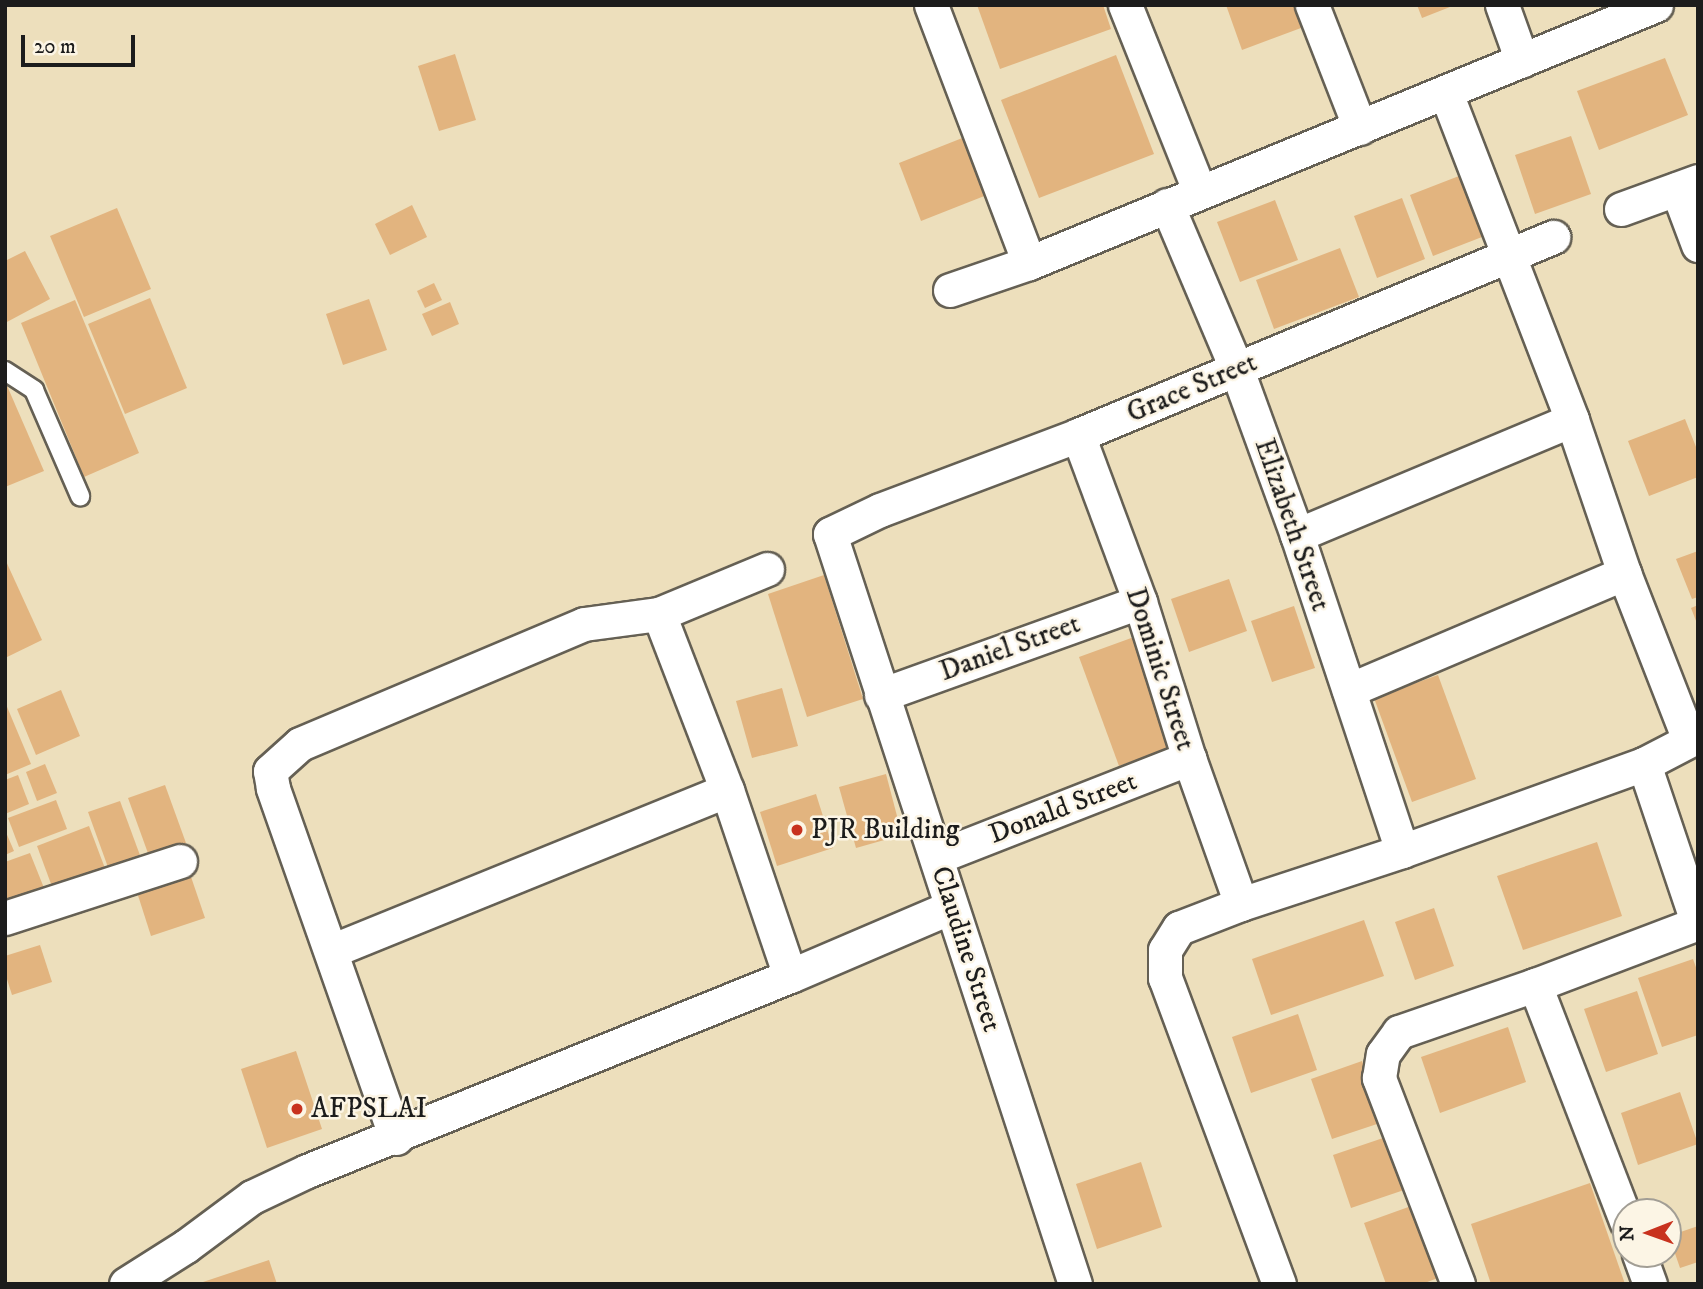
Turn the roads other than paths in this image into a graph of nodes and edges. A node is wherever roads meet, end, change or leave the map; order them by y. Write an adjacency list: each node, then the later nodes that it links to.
1 (931, 5): 16 (street)
2 (1125, 5): 10 (street)
3 (1312, 5): 8 (street)
4 (1502, 5): 6 (street)
5 (1656, 5): 6 (street)
6 (1522, 61): 7 (street)
7 (1446, 93): 8 (street); 15 (street)
8 (1360, 128): 10 (street)
9 (1687, 185): 12 (street); 14 (street)
10 (1199, 190): 11 (street)
11 (1167, 205): 16 (street); 18 (street, Elizabeth Street)
12 (1620, 209)
13 (1553, 237): 15 (street, Grace Street)
14 (1698, 245)
15 (1509, 254): 18 (street, Grace Street); 20 (street)
16 (1029, 263): 17 (street)
17 (950, 290)
18 (1237, 370): 21 (street, Grace Street); 24 (street, Elizabeth Street)
19 (5, 371): 22 (lane)
20 (1572, 419): 24 (street); 26 (street)
21 (1078, 435): 23 (street, Grace Street); 27 (street, Dominic Street)
22 (80, 496)
23 (830, 534): 30 (street, Claudine Street)
24 (1297, 535): 29 (street, Elizabeth Street)
25 (767, 569): 28 (street)
26 (1624, 572): 29 (street); 31 (street)
27 (1140, 602): 30 (street, Daniel Street); 32 (street, Dominic Street)
28 (659, 614): 34 (street); 42 (street)
29 (1349, 690): 35 (street, Elizabeth Street)
30 (881, 695): 36 (street, Claudine Street)
31 (1693, 738): 33 (street)
32 (1189, 758): 36 (street, Donald Street); 38 (street, Dominic Street)
33 (1644, 764): 35 (street); 41 (street)
34 (727, 790): 42 (street); 43 (street)
35 (1402, 851): 38 (street)
36 (937, 857): 39 (street, Claudine Street)
37 (180, 861): 40 (street)
38 (1241, 904): 49 (street)
39 (951, 907): 43 (street); 48 (street, Claudine Street)
40 (5, 918)
41 (1698, 923): 44 (street)
42 (331, 951): 45 (street)
43 (790, 976): 45 (street)
44 (1535, 985): 46 (street); 50 (street)
45 (396, 1138): 47 (street)
46 (1617, 1198)
47 (126, 1284)
48 (1075, 1284)
49 (1279, 1284)
50 (1458, 1284)

